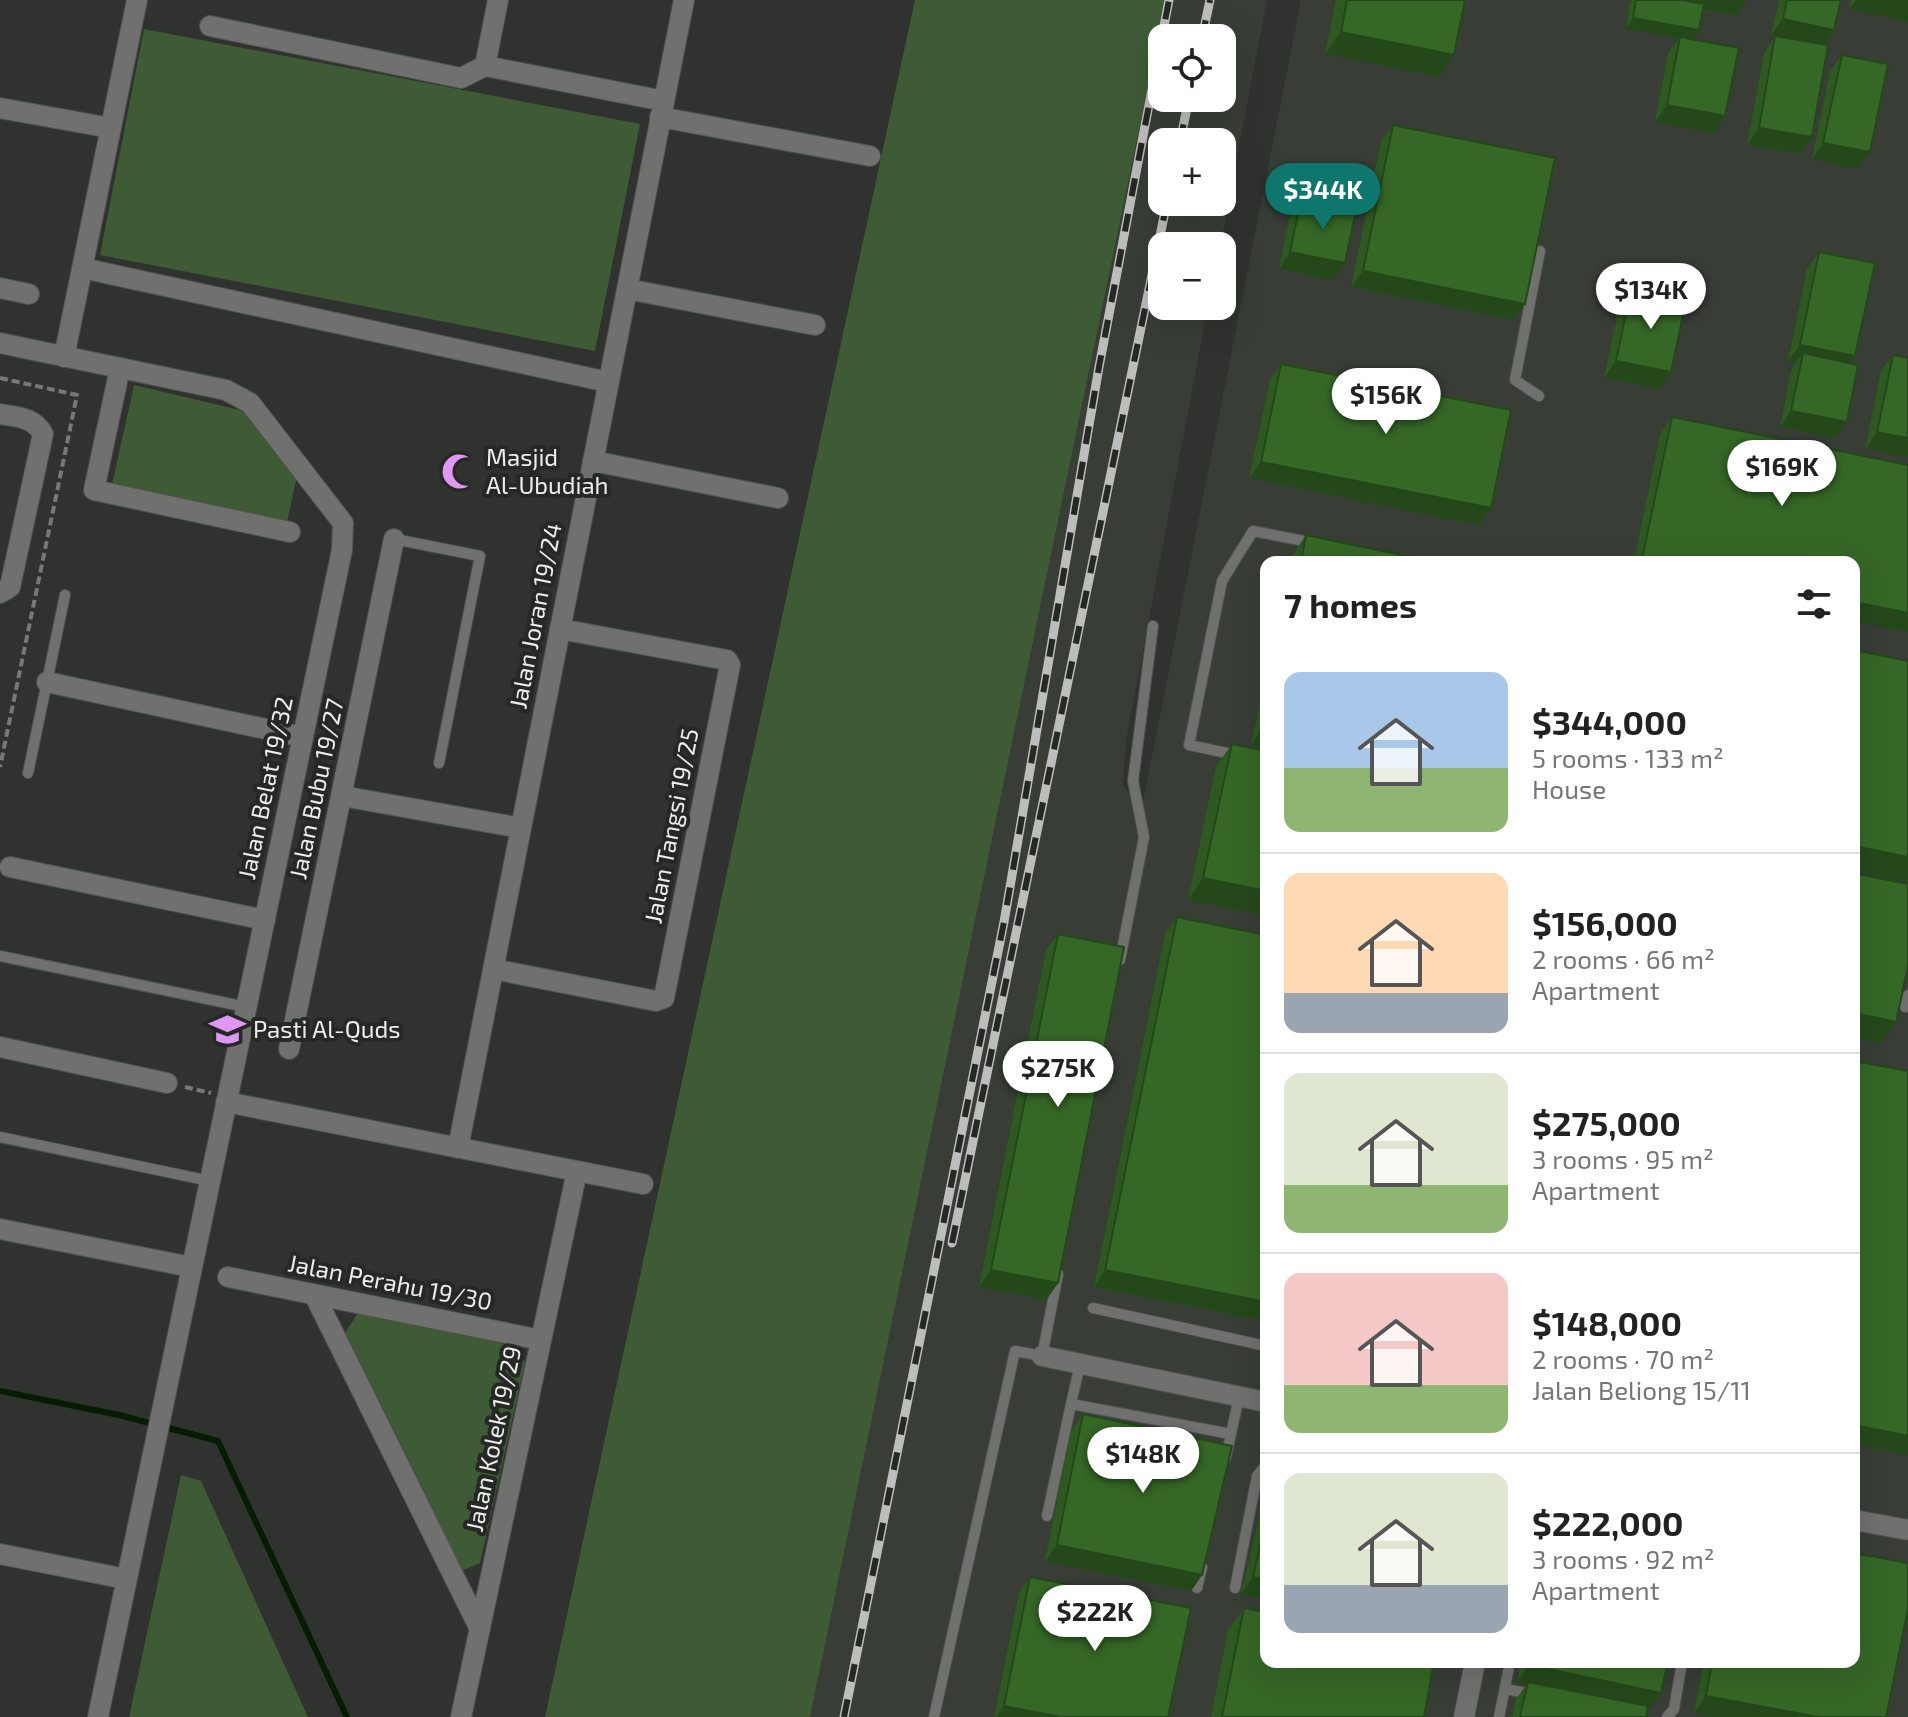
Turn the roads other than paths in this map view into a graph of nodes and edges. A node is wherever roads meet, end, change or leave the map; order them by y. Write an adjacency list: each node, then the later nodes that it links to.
1 (137, 0): 8 (street)
2 (498, 0): 5 (street)
3 (684, 0): 7 (street, Jalan Joran 19/24)
4 (210, 26): 5 (street)
5 (485, 66): 7 (street)
6 (0, 108): 8 (street)
7 (662, 109): 9 (street); 13 (street, Jalan Joran 19/24)
8 (111, 128): 11 (street)
9 (870, 156)
10 (1540, 251): 20 (lane)
11 (82, 268): 17 (street); 19 (street)
12 (0, 288): 14 (street)
13 (627, 289): 15 (street); 19 (street, Jalan Joran 19/24)
14 (29, 294)
15 (815, 325)
16 (0, 343): 17 (street, Jalan Belat 19/32)
17 (64, 357): 18 (street, Jalan Belat 19/32)
18 (120, 368): 24 (street); 32 (street, Jalan Belat 19/32)
19 (608, 382): 22 (street, Jalan Joran 19/24)
20 (1539, 396)
21 (0, 414): 27 (street)
22 (593, 461): 23 (street); 30 (street, Jalan Joran 19/24)
23 (778, 498)
24 (290, 532)
25 (394, 539): 34 (lane); 36 (street, Jalan Bubu 19/27)
26 (1332, 546): 33 (lane)
27 (0, 593)
28 (65, 595): 31 (lane)
29 (1153, 626): 42 (lane)
30 (560, 629): 37 (street, Jalan Joran 19/24); 41 (street, Jalan Tangsi 19/25)
31 (47, 682): 32 (street); 35 (lane)
32 (303, 737): 39 (street, Jalan Belat 19/32)
33 (1251, 758)
34 (439, 763)
35 (28, 773)
36 (342, 796): 37 (street); 47 (street, Jalan Bubu 19/27)
37 (521, 828): 41 (street, Jalan Joran 19/24)
38 (10, 867): 39 (street)
39 (265, 920): 44 (street, Jalan Belat 19/32)
40 (0, 956): 44 (lane)
41 (493, 969): 51 (street, Jalan Joran 19/24)
42 (1117, 974)
43 (1908, 995): 45 (lane)
44 (246, 1007): 49 (street, Jalan Belat 19/32)
45 (1905, 1007)
46 (0, 1047): 48 (street)
47 (289, 1049)
48 (167, 1083)
49 (227, 1100): 51 (street); 53 (street, Jalan Belat 19/32)
50 (0, 1137): 53 (lane)
51 (458, 1148): 52 (street)
52 (577, 1171): 54 (street); 61 (street, Jalan Kolek 19/29)
53 (210, 1181): 57 (street, Jalan Belat 19/32)
54 (643, 1184)
55 (0, 1229): 57 (street)
56 (1060, 1264): 63 (lane)
57 (191, 1267): 76 (street, Jalan Belat 19/32)
58 (228, 1277): 59 (street, Jalan Perahu 19/30)
59 (314, 1294): 61 (street, Jalan Perahu 19/30); 79 (street)
60 (1093, 1308): 62 (lane)
61 (541, 1340): 79 (street, Jalan Kolek 19/29)
62 (1260, 1345)
63 (1042, 1356): 64 (street); 87 (lane)
64 (1080, 1364): 65 (street); 67 (lane)
65 (1239, 1397): 66 (street); 68 (lane)
66 (1260, 1401)
67 (1071, 1404): 68 (lane); 71 (lane)
68 (1231, 1434): 69 (lane)
69 (1224, 1465)
70 (1260, 1472): 78 (lane)
71 (1047, 1516)
72 (1860, 1521): 73 (street)
73 (1908, 1530)
74 (0, 1554): 76 (street)
75 (1204, 1557): 77 (lane)
76 (126, 1579): 85 (street, Jalan Belat 19/32)
77 (1197, 1588)
78 (1235, 1588)
79 (480, 1629): 86 (street, Jalan Kolek 19/29)
80 (1474, 1668): 88 (street)
81 (1509, 1668): 83 (lane)
82 (1681, 1668): 90 (lane)
83 (1505, 1689): 84 (lane); 89 (lane)
84 (1551, 1698)
85 (98, 1717)
86 (461, 1717)
87 (934, 1717)
88 (1464, 1717)
89 (1499, 1717)
90 (1667, 1717)

